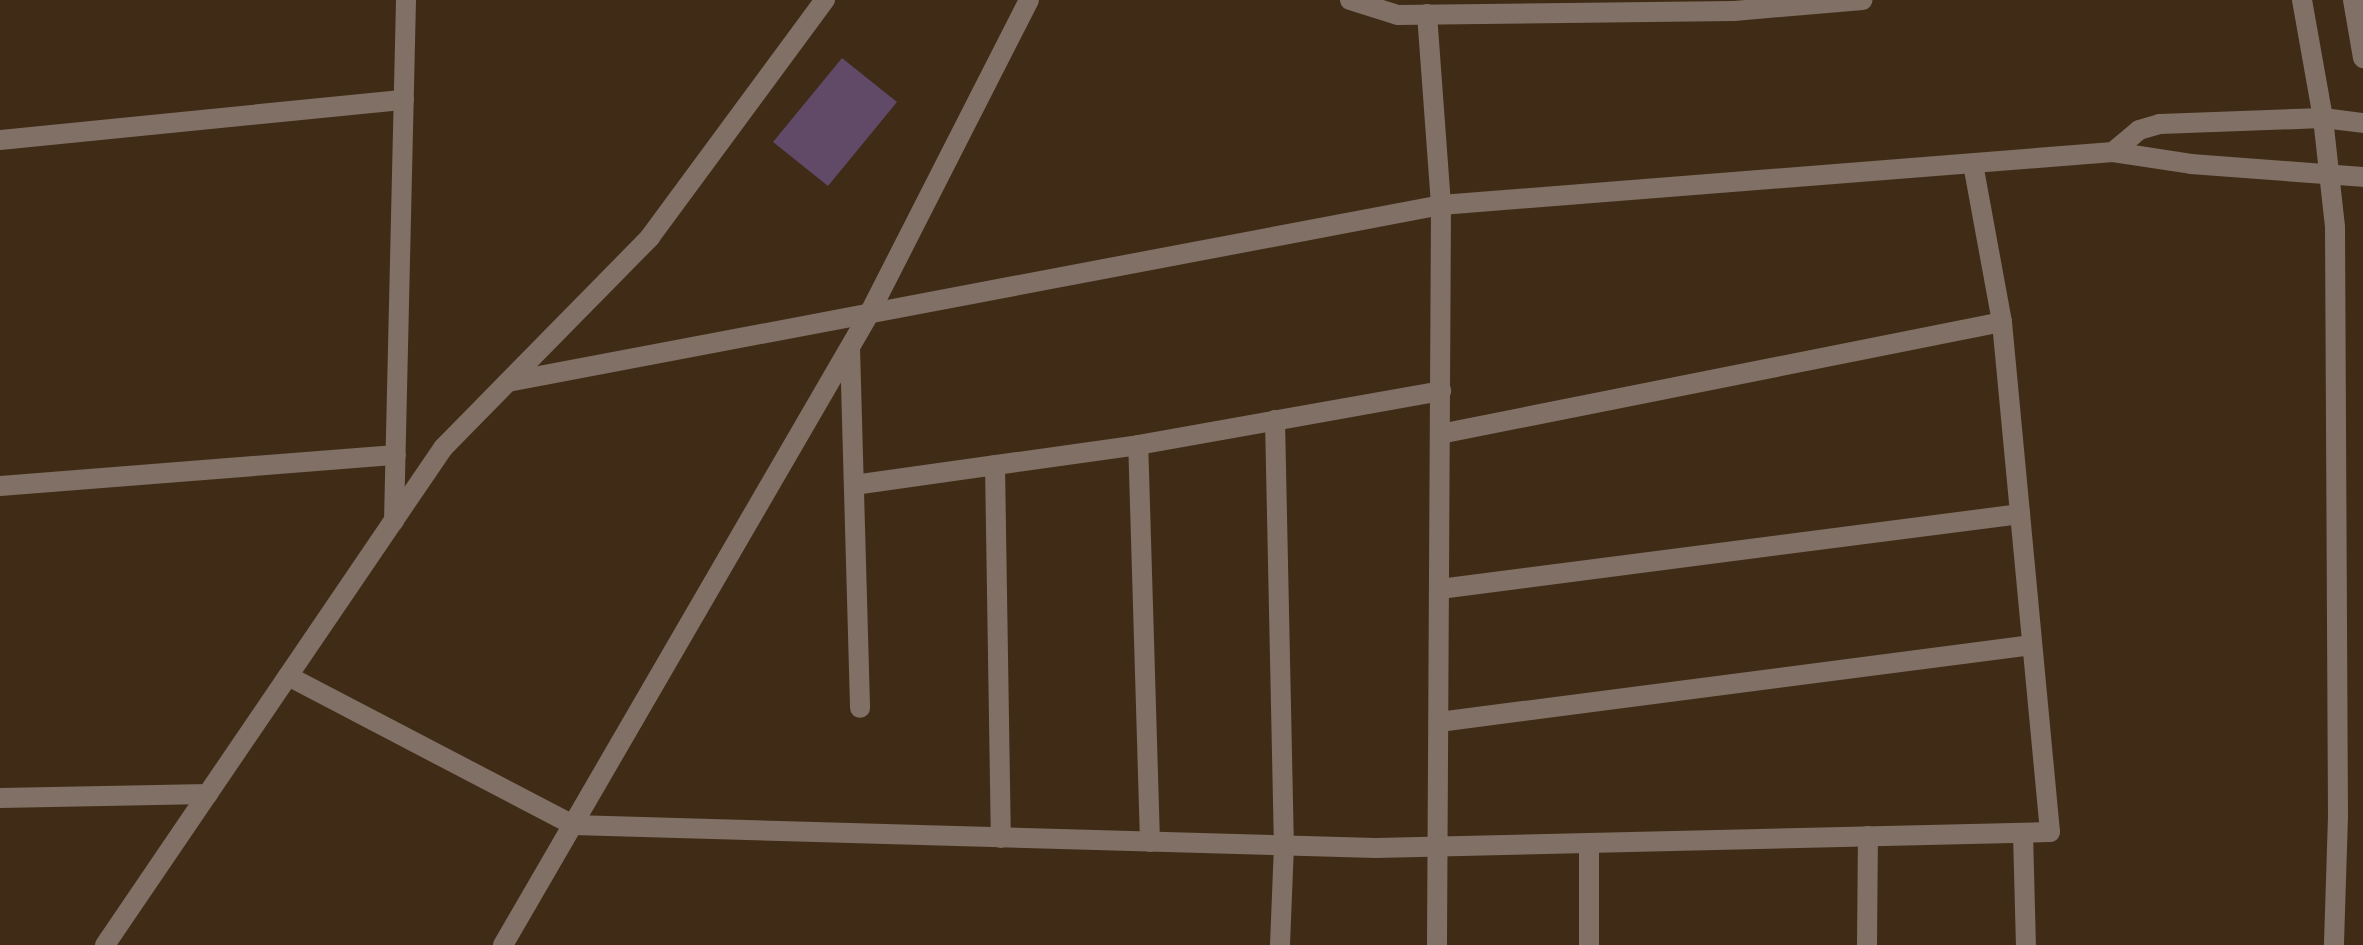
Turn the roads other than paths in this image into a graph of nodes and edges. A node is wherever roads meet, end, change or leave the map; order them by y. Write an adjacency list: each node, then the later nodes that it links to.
1 (406, 0): 10 (street)
2 (825, 0): 22 (street)
3 (1029, 0): 19 (street)
4 (1350, 0): 8 (street)
5 (1863, 0): 8 (street)
6 (2302, 0): 11 (street)
7 (2353, 0): 9 (street)
8 (1426, 14): 18 (street)
9 (2363, 58)
10 (404, 100): 13 (street); 27 (street)
11 (2323, 118): 12 (street); 14 (street); 16 (street)
12 (2363, 123)
13 (0, 140)
14 (2113, 152): 15 (street); 16 (street)
15 (1973, 164): 18 (street); 20 (street)
16 (2328, 174): 17 (street); 55 (street)
17 (2363, 177)
18 (1441, 206): 19 (street); 23 (street)
19 (868, 314): 21 (street); 22 (street)
20 (2002, 322): 25 (street); 31 (street)
21 (850, 346): 29 (street); 40 (street)
22 (508, 382): 32 (street)
23 (1440, 390): 24 (street); 25 (street)
24 (1274, 420): 26 (street); 46 (street)
25 (1440, 434): 33 (street)
26 (1138, 445): 28 (street); 44 (street)
27 (396, 455): 30 (street); 32 (street)
28 (996, 465): 29 (street); 43 (street)
29 (854, 485): 36 (street)
30 (0, 486)
31 (2020, 514): 33 (street); 34 (street)
32 (394, 521): 35 (street)
33 (1440, 588): 37 (street)
34 (2032, 645): 37 (street); 41 (street)
35 (288, 676): 38 (street); 40 (street)
36 (860, 708)
37 (1439, 722): 47 (street)
38 (208, 794): 39 (street); 48 (street)
39 (0, 798)
40 (573, 825): 43 (street); 49 (street)
41 (2023, 833): 42 (street); 54 (street)
42 (1868, 836): 45 (street); 53 (street)
43 (1002, 838): 44 (street)
44 (1150, 842): 46 (street)
45 (1589, 843): 47 (street); 52 (street)
46 (1284, 845): 47 (street); 50 (street)
47 (1438, 846): 51 (street)
48 (106, 945)
49 (503, 945)
50 (1280, 945)
51 (1437, 945)
52 (1589, 945)
53 (1867, 945)
54 (2026, 945)
55 (2334, 945)

